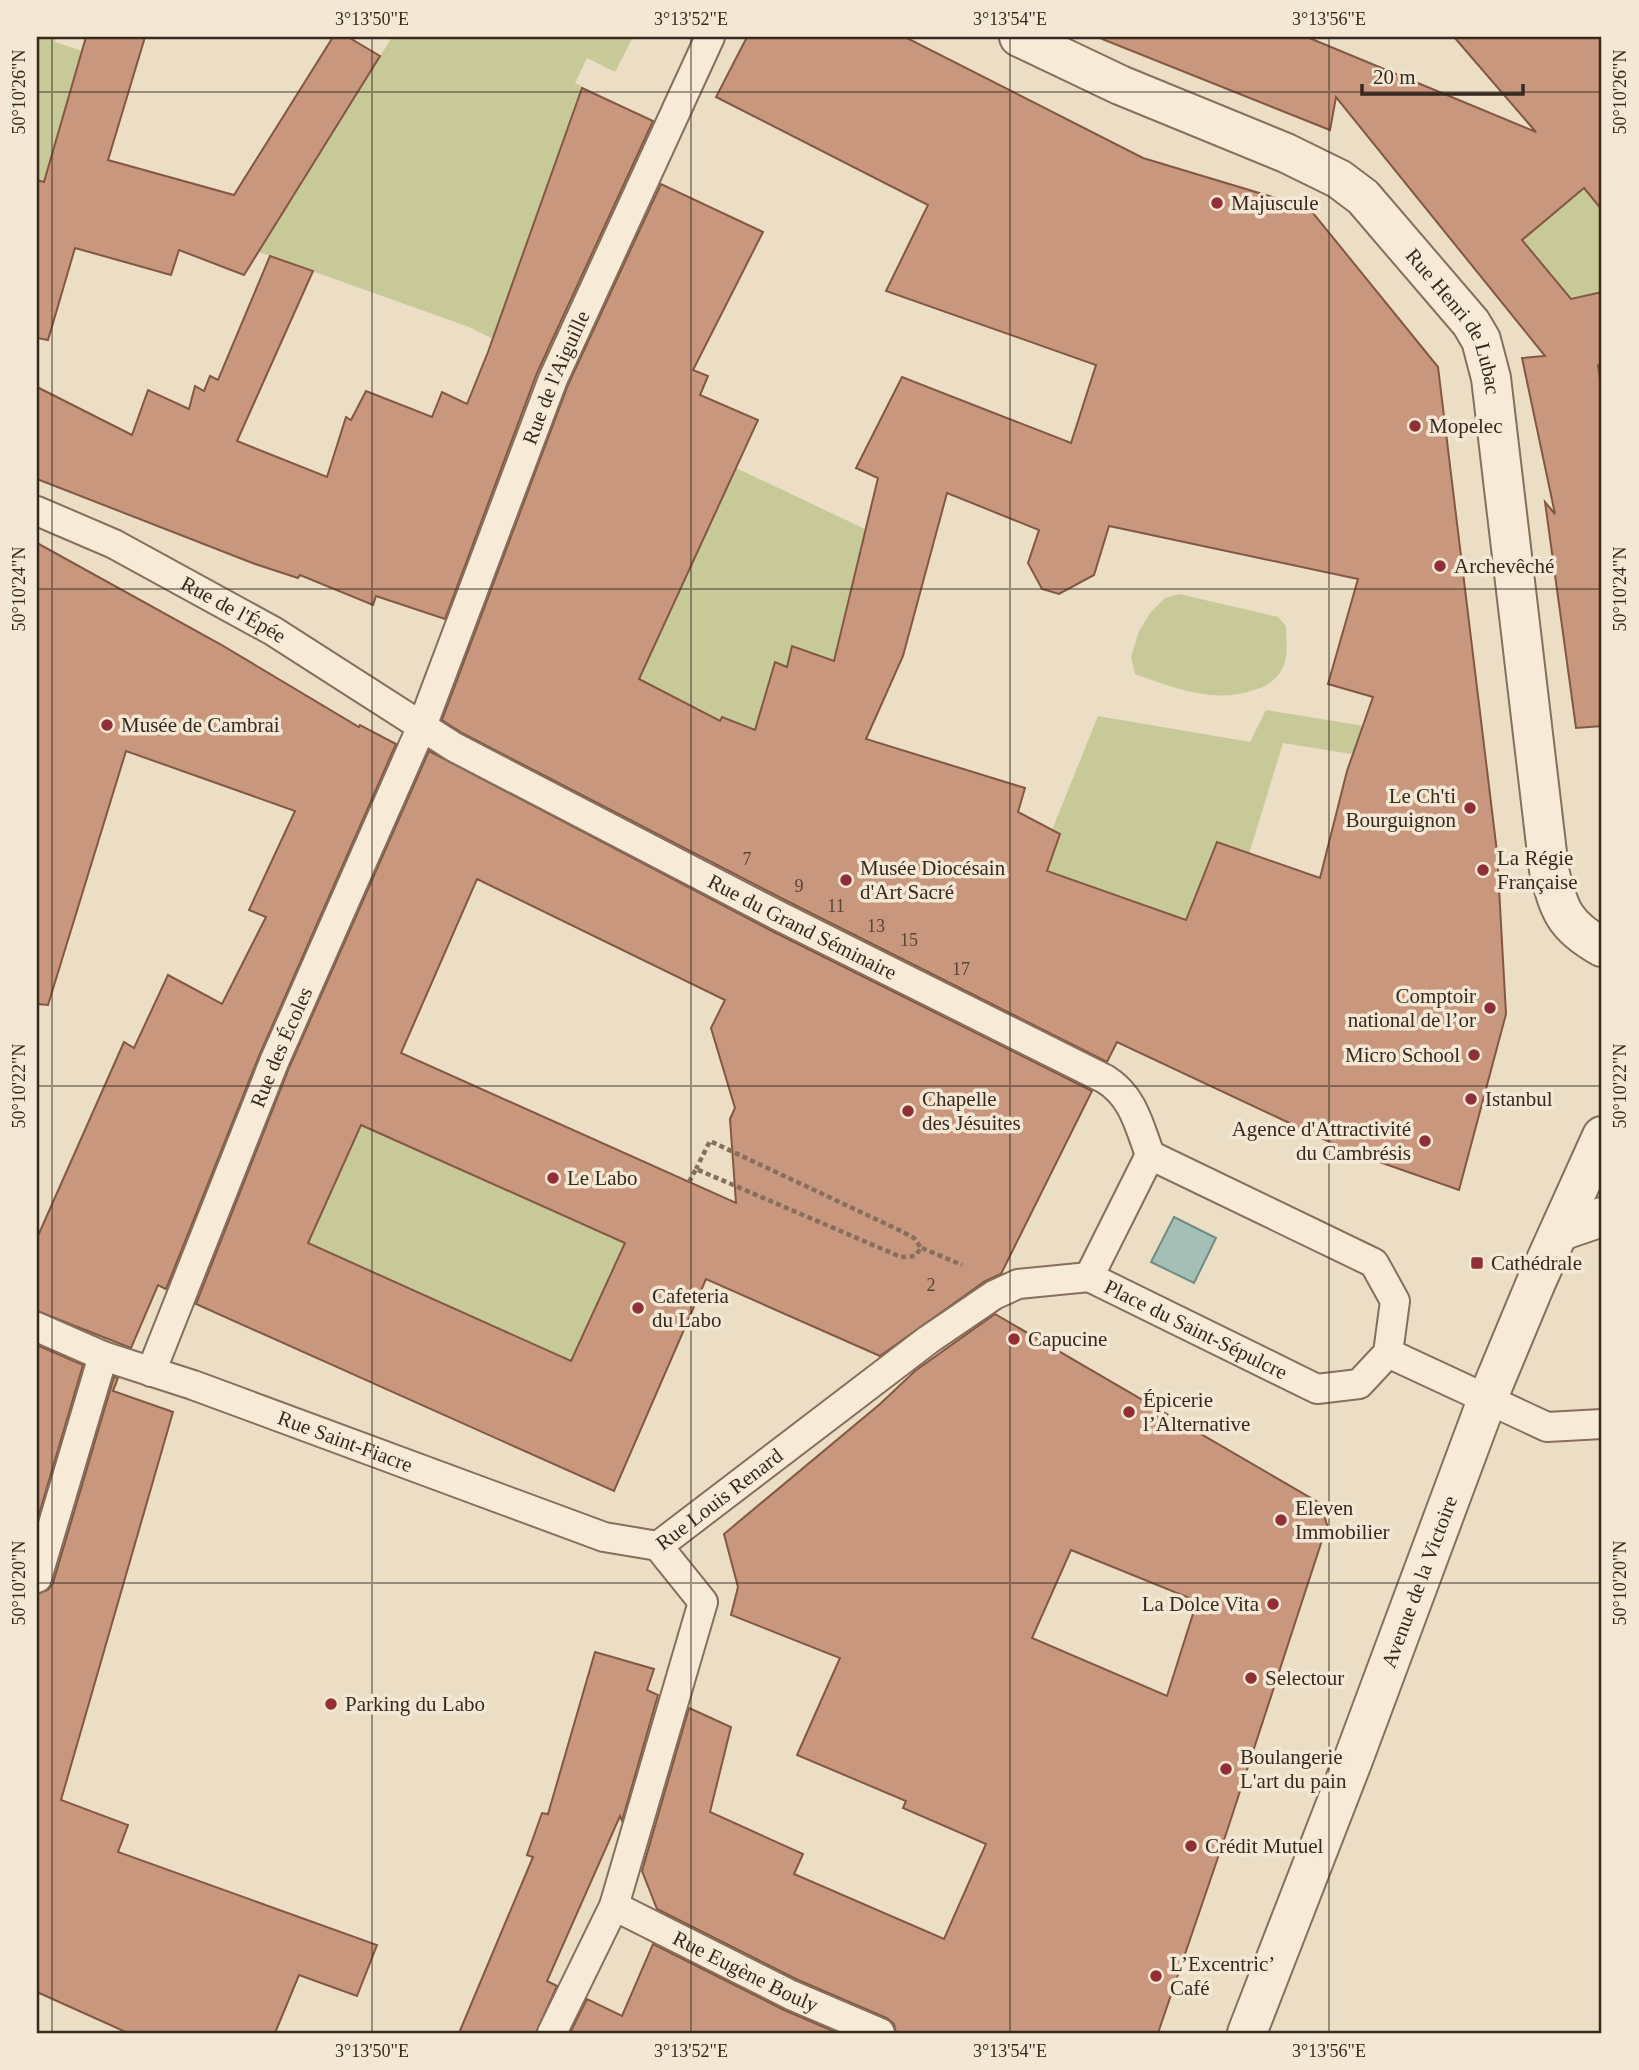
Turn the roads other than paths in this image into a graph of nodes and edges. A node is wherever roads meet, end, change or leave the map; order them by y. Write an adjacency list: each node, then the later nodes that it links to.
1 (710, 37): 5 (lane, Rue de l'Aiguille)
2 (1019, 37): 3 (street, Rue Henri de Lubac)
3 (1074, 52): 6 (street, Rue Henri de Lubac)
4 (37, 510): 5 (lane, Rue de l'Épée)
5 (422, 726): 8 (lane, Rue du Grand Séminaire); 15 (lane, Rue des Écoles)
6 (1602, 947)
7 (1602, 1136): 10 (street, Avenue de la Victoire)
8 (1150, 1155): 11 (lane, Place du Saint-Sépulcre); 13 (lane)
9 (1602, 1217): 10 (street)
10 (1561, 1231): 16 (street, Avenue de la Victoire)
11 (1089, 1277): 13 (lane, Place du Saint-Sépulcre); 18 (lane, Rue Louis Renard)
12 (37, 1327): 14 (lane, Rue Saint-Fiacre)
13 (1388, 1353): 16 (lane)
14 (103, 1356): 15 (lane, Rue Saint-Fiacre); 19 (lane)
15 (151, 1372): 18 (lane, Rue Saint-Fiacre)
16 (1487, 1400): 17 (lane); 23 (street, Avenue de la Victoire)
17 (1602, 1424)
18 (658, 1546): 20 (lane, Rue Louis Renard)
19 (37, 1578)
20 (614, 1906): 21 (lane, Rue Louis Renard); 22 (lane, Rue Eugène Bouly)
21 (552, 2033)
22 (880, 2033)
23 (1247, 2033)

